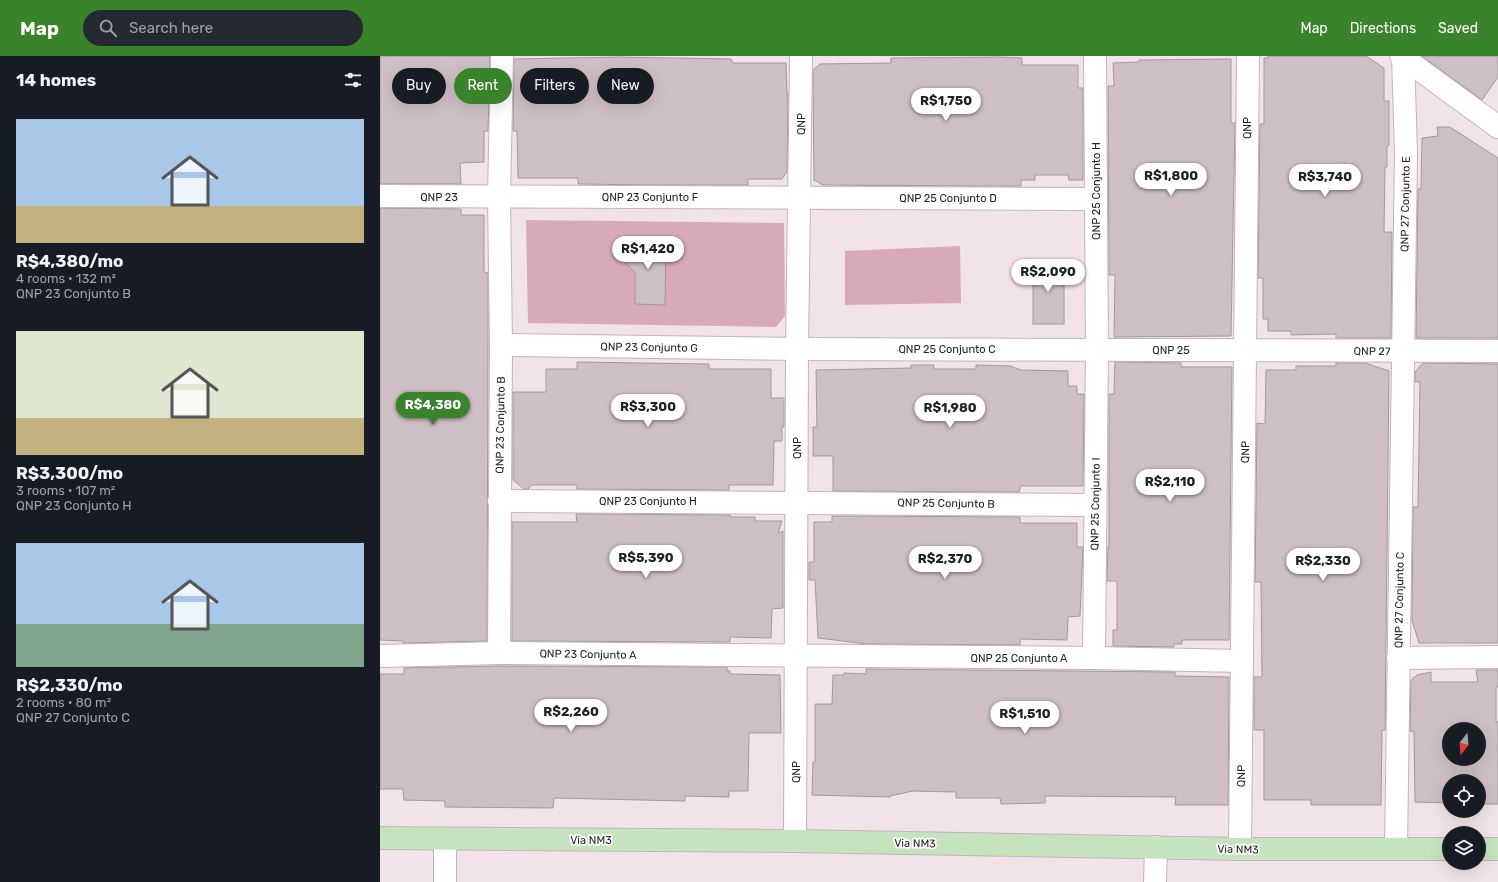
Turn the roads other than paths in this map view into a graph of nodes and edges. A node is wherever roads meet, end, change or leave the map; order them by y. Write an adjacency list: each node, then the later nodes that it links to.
1 (502, 56): 8 (street, QNP 23 Conjunto B)
2 (801, 56): 9 (street, QNP)
3 (1095, 56): 10 (street, QNP 25 Conjunto H)
4 (1248, 56): 14 (street, QNP)
5 (1402, 56): 6 (street); 15 (street, QNP 27 Conjunto E)
6 (1498, 127)
7 (380, 196): 8 (street, QNP 23)
8 (499, 197): 9 (street, QNP 23 Conjunto F); 11 (street, QNP 23 Conjunto B)
9 (800, 198): 10 (street, QNP 25 Conjunto D); 12 (street, QNP)
10 (1096, 199): 13 (street, QNP 25 Conjunto H)
11 (501, 345): 12 (street, QNP 23 Conjunto G); 17 (street, QNP 23 Conjunto B)
12 (797, 349): 13 (street, QNP 25 Conjunto C); 18 (street, QNP)
13 (1097, 350): 14 (street, QNP 25); 19 (street, QNP 25 Conjunto I)
14 (1246, 350): 15 (street, QNP 27); 26 (street, QNP)
15 (1402, 351): 16 (street, QNP 27); 25 (street, QNP 27 Conjunto C)
16 (1498, 351)
17 (499, 501): 18 (street, QNP 23 Conjunto H); 20 (street, QNP 23 Conjunto B)
18 (797, 502): 19 (street, QNP 25 Conjunto B); 22 (street, QNP)
19 (1095, 505): 24 (street, QNP 25 Conjunto I)
20 (498, 653): 21 (street, QNP 23 Conjunto A); 22 (street, QNP 23 Conjunto A)
21 (380, 656)
22 (796, 656): 24 (street, QNP 25 Conjunto A); 29 (street, QNP)
23 (1498, 657): 25 (street)
24 (1094, 658): 26 (street, QNP 25 Conjunto A)
25 (1398, 658): 32 (street, QNP 27 Conjunto C)
26 (1242, 661): 31 (street, QNP)
27 (380, 838): 28 (main road, Via NM3)
28 (445, 839): 29 (main road, Via NM3); 36 (street)
29 (795, 841): 30 (main road, Via NM3)
30 (1156, 847): 31 (main road, Via NM3); 37 (street)
31 (1240, 849): 32 (main road, Via NM3)
32 (1396, 849): 33 (main road, Via NM3)
33 (1442, 849)
34 (1486, 849): 35 (main road)
35 (1498, 849)
36 (445, 882)
37 (1155, 882)

